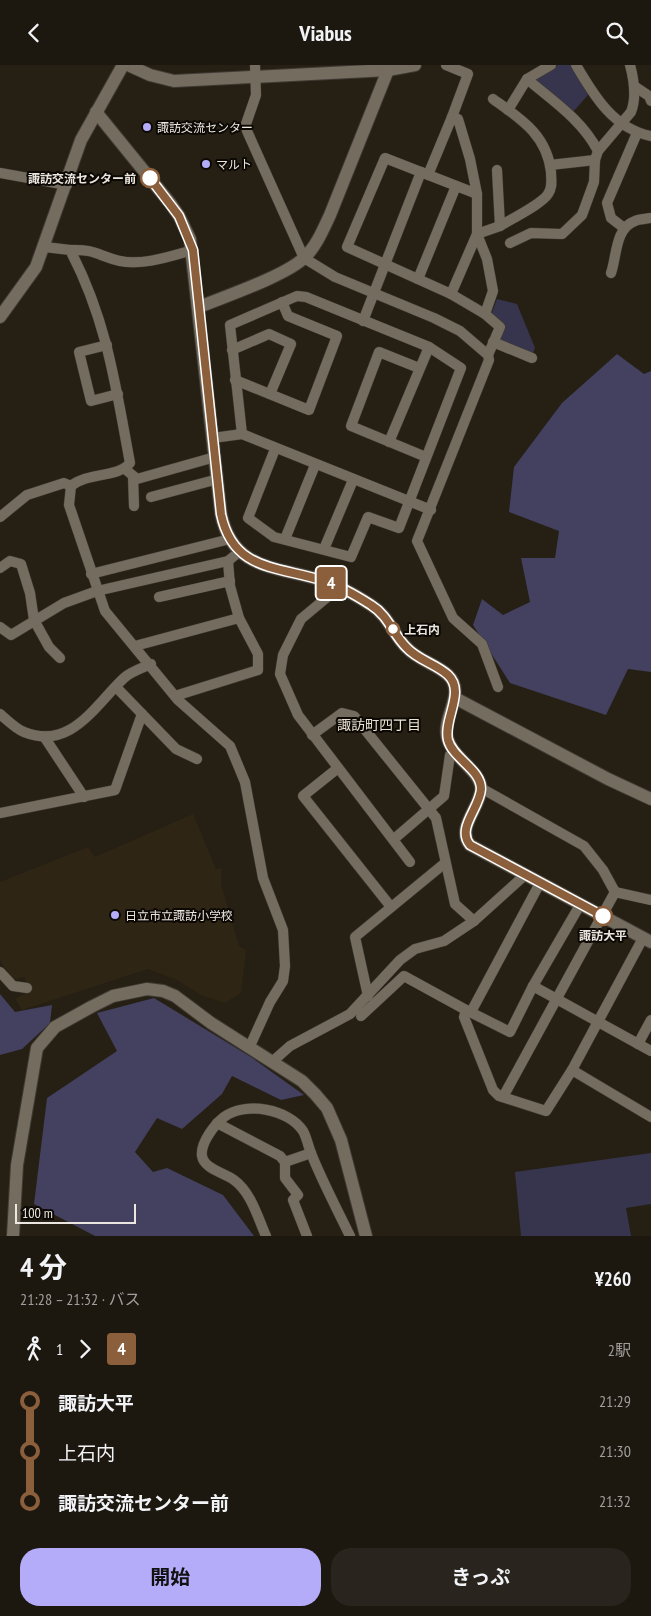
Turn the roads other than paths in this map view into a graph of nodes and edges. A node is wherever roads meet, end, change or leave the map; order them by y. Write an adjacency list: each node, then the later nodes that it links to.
1 (123, 65): 15 (street)
2 (128, 65): 8 (street)
3 (416, 65): 9 (street)
4 (446, 65): 16 (street)
5 (551, 65): 10 (street)
6 (576, 65): 17 (street)
7 (630, 65): 11 (street)
8 (255, 70): 9 (street); 36 (street)
9 (388, 70): 36 (street)
10 (527, 79): 14 (street); 20 (street)
11 (634, 85): 13 (street); 17 (street)
12 (493, 99): 14 (street)
13 (651, 101)
14 (508, 110): 21 (street)
15 (96, 112): 25 (street); 34 (street)
16 (452, 117): 24 (street); 27 (street)
17 (621, 123): 18 (street); 20 (street)
18 (637, 133): 19 (street); 30 (street)
19 (651, 136)
20 (596, 156): 21 (street); 32 (street)
21 (550, 165): 29 (street)
22 (497, 170): 29 (street)
23 (0, 173): 25 (street)
24 (424, 174): 26 (street); 37 (street); 37 (street)
25 (67, 185): 33 (street)
26 (456, 186): 27 (street); 39 (street)
27 (477, 194): 31 (street)
28 (651, 218): 30 (street)
29 (500, 226): 31 (street)
30 (624, 228): 38 (street)
31 (477, 233): 41 (street); 44 (street)
32 (510, 243)
33 (45, 247): 35 (street); 45 (street)
34 (193, 250): 35 (street); 43 (street)
35 (70, 251): 48 (street)
36 (304, 258): 40 (street); 43 (street)
37 (385, 263): 39 (street); 40 (street)
38 (611, 273)
39 (418, 279): 41 (street)
40 (373, 293): 46 (street); 51 (street)
41 (451, 294): 44 (street)
42 (282, 302): 46 (street); 50 (street); 56 (street)
43 (200, 307): 58 (street)
44 (485, 313): 47 (street)
45 (0, 317)
46 (362, 321): 49 (street)
47 (494, 342): 51 (street); 52 (street)
48 (107, 345): 55 (street); 55 (street)
49 (429, 347): 53 (street); 62 (street)
50 (232, 350): 54 (street); 56 (street)
51 (488, 355): 71 (street)
52 (532, 359)
53 (419, 368): 59 (street); 59 (street)
54 (235, 380): 56 (street); 57 (street)
55 (118, 394): 64 (street)
56 (270, 394)
57 (242, 434): 58 (street); 60 (street)
58 (213, 438): 61 (street)
59 (389, 442): 62 (street)
60 (275, 449): 63 (street); 74 (street)
61 (216, 457): 64 (street); 65 (street)
62 (426, 457): 69 (street)
63 (315, 465): 66 (street); 74 (street)
64 (129, 473): 67 (street); 70 (street)
65 (218, 479): 68 (street); 73 (street)
66 (353, 480): 69 (street); 75 (street)
67 (71, 486): 72 (street); 79 (street)
68 (151, 497)
69 (409, 502): 71 (street); 75 (street)
70 (134, 506)
71 (431, 510): 91 (street)
72 (0, 517)
73 (230, 539): 76 (street); 79 (street)
74 (285, 539): 75 (street)
75 (324, 549)
76 (240, 552): 77 (street); 81 (street)
77 (228, 561): 80 (street); 82 (street)
78 (0, 568): 85 (street)
79 (91, 573): 82 (street)
80 (230, 581): 83 (street); 84 (street)
81 (336, 585): 93 (street); 96 (street)
82 (97, 591): 85 (street); 87 (street)
83 (159, 597)
84 (239, 618): 87 (street); 92 (street)
85 (34, 620): 86 (street); 88 (street)
86 (0, 627)
87 (135, 646): 89 (street)
88 (60, 658)
89 (151, 664): 90 (street); 92 (street)
90 (116, 687): 94 (street); 97 (street)
91 (498, 687)
92 (175, 696): 128 (street)
93 (454, 698): 98 (street); 103 (street)
94 (142, 715): 99 (street); 102 (street)
95 (1, 717): 97 (street)
96 (312, 735): 100 (street); 104 (street)
97 (45, 738): 102 (street)
98 (454, 752): 101 (street); 104 (street)
99 (197, 759)
100 (338, 768): 106 (street); 114 (street)
101 (481, 788): 109 (street); 111 (street)
102 (84, 797): 105 (street)
103 (651, 799)
104 (428, 810): 106 (street); 108 (street)
105 (0, 813)
106 (394, 839): 107 (street)
107 (410, 862)
108 (445, 863): 114 (street); 116 (street)
109 (525, 875): 110 (street); 116 (street)
110 (540, 883): 113 (street); 123 (street)
111 (615, 892): 112 (street); 115 (street)
112 (651, 900)
113 (580, 905): 115 (street); 119 (street)
114 (391, 907): 121 (street)
115 (603, 916): 117 (street); 122 (street)
116 (474, 921): 121 (street)
117 (647, 940): 126 (street)
118 (0, 972): 120 (street)
119 (533, 986): 122 (street); 123 (street)
120 (27, 988)
121 (368, 996): 130 (street)
122 (556, 999): 126 (street); 132 (street)
123 (469, 1011): 124 (street); 132 (street)
124 (361, 1016)
125 (651, 1020): 127 (street)
126 (598, 1022): 127 (street); 131 (street)
127 (638, 1044): 129 (street)
128 (250, 1046): 130 (street); 137 (street)
129 (651, 1051)
130 (273, 1061): 141 (street)
131 (572, 1070): 132 (street); 133 (street)
132 (503, 1097)
133 (651, 1117)
134 (217, 1123): 135 (street); 136 (street); 138 (street)
135 (310, 1153): 136 (street); 140 (street)
136 (285, 1162): 139 (street)
137 (13, 1236)
138 (266, 1236)
139 (307, 1236)
140 (350, 1236)
141 (366, 1236)

